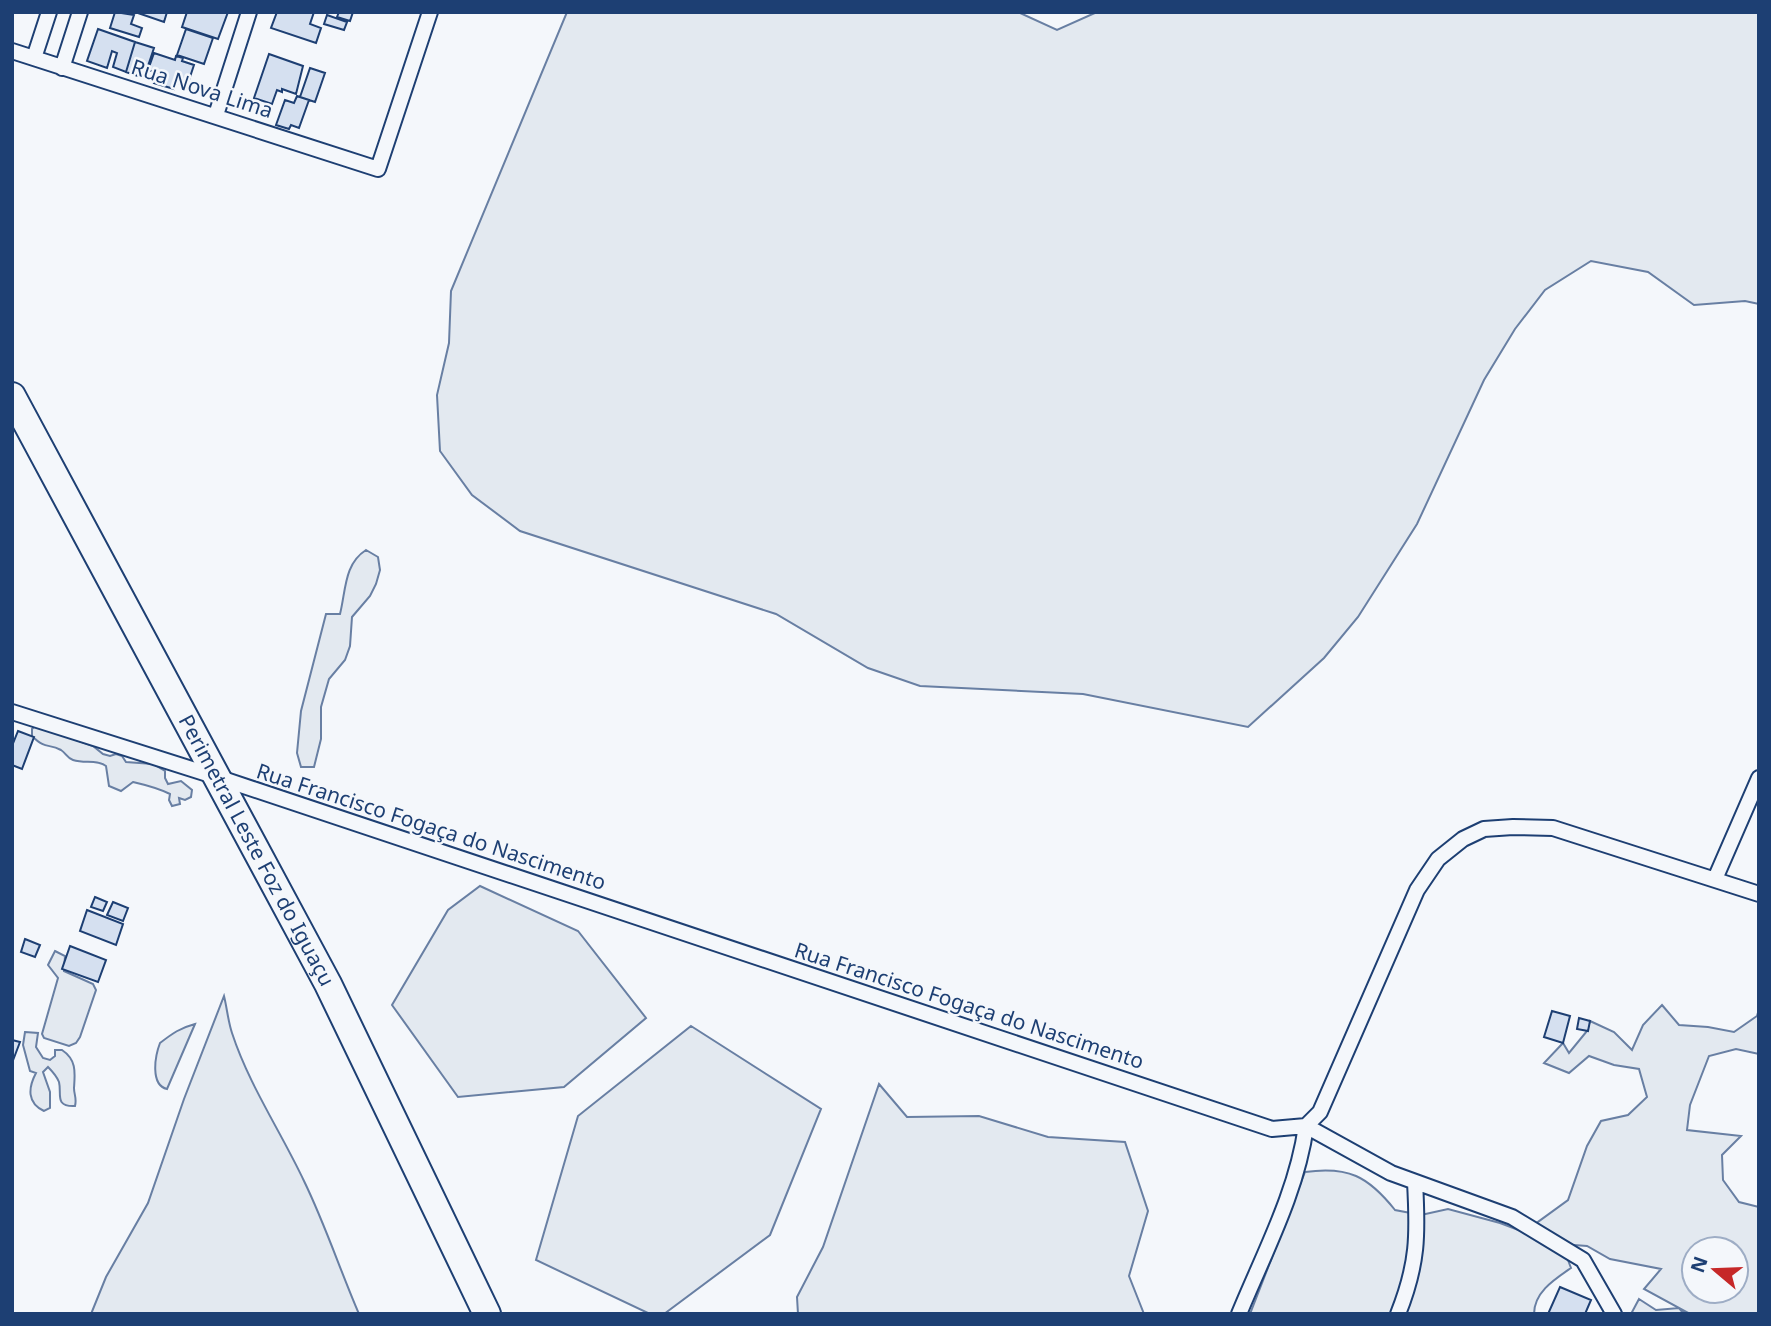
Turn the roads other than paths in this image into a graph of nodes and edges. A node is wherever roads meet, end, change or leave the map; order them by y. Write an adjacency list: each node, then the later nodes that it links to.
1 (49, 12): 6 (street)
2 (80, 12): 7 (street)
3 (249, 12): 8 (street)
4 (430, 12): 8 (street, Rua Nova Lima)
5 (12, 51): 6 (street, Rua Nova Lima)
6 (34, 58): 7 (street, Rua Nova Lima)
7 (62, 68): 8 (street, Rua Nova Lima)
8 (216, 115)
9 (12, 396): 11 (highway, Perimetral Leste Foz do Iguaçu)
10 (12, 712): 11 (street, Rua Francisco Fogaça do Nascimento)
11 (217, 777): 15 (street, Rua Francisco Fogaça do Nascimento); 17 (highway, Perimetral Leste Foz do Iguaçu)
12 (1759, 778): 13 (street)
13 (1715, 879): 14 (street); 15 (street)
14 (1759, 894)
15 (1307, 1126): 16 (street); 18 (street)
16 (1415, 1182): 19 (street); 20 (street)
17 (486, 1314)
18 (1239, 1314)
19 (1398, 1314)
20 (1614, 1314)

